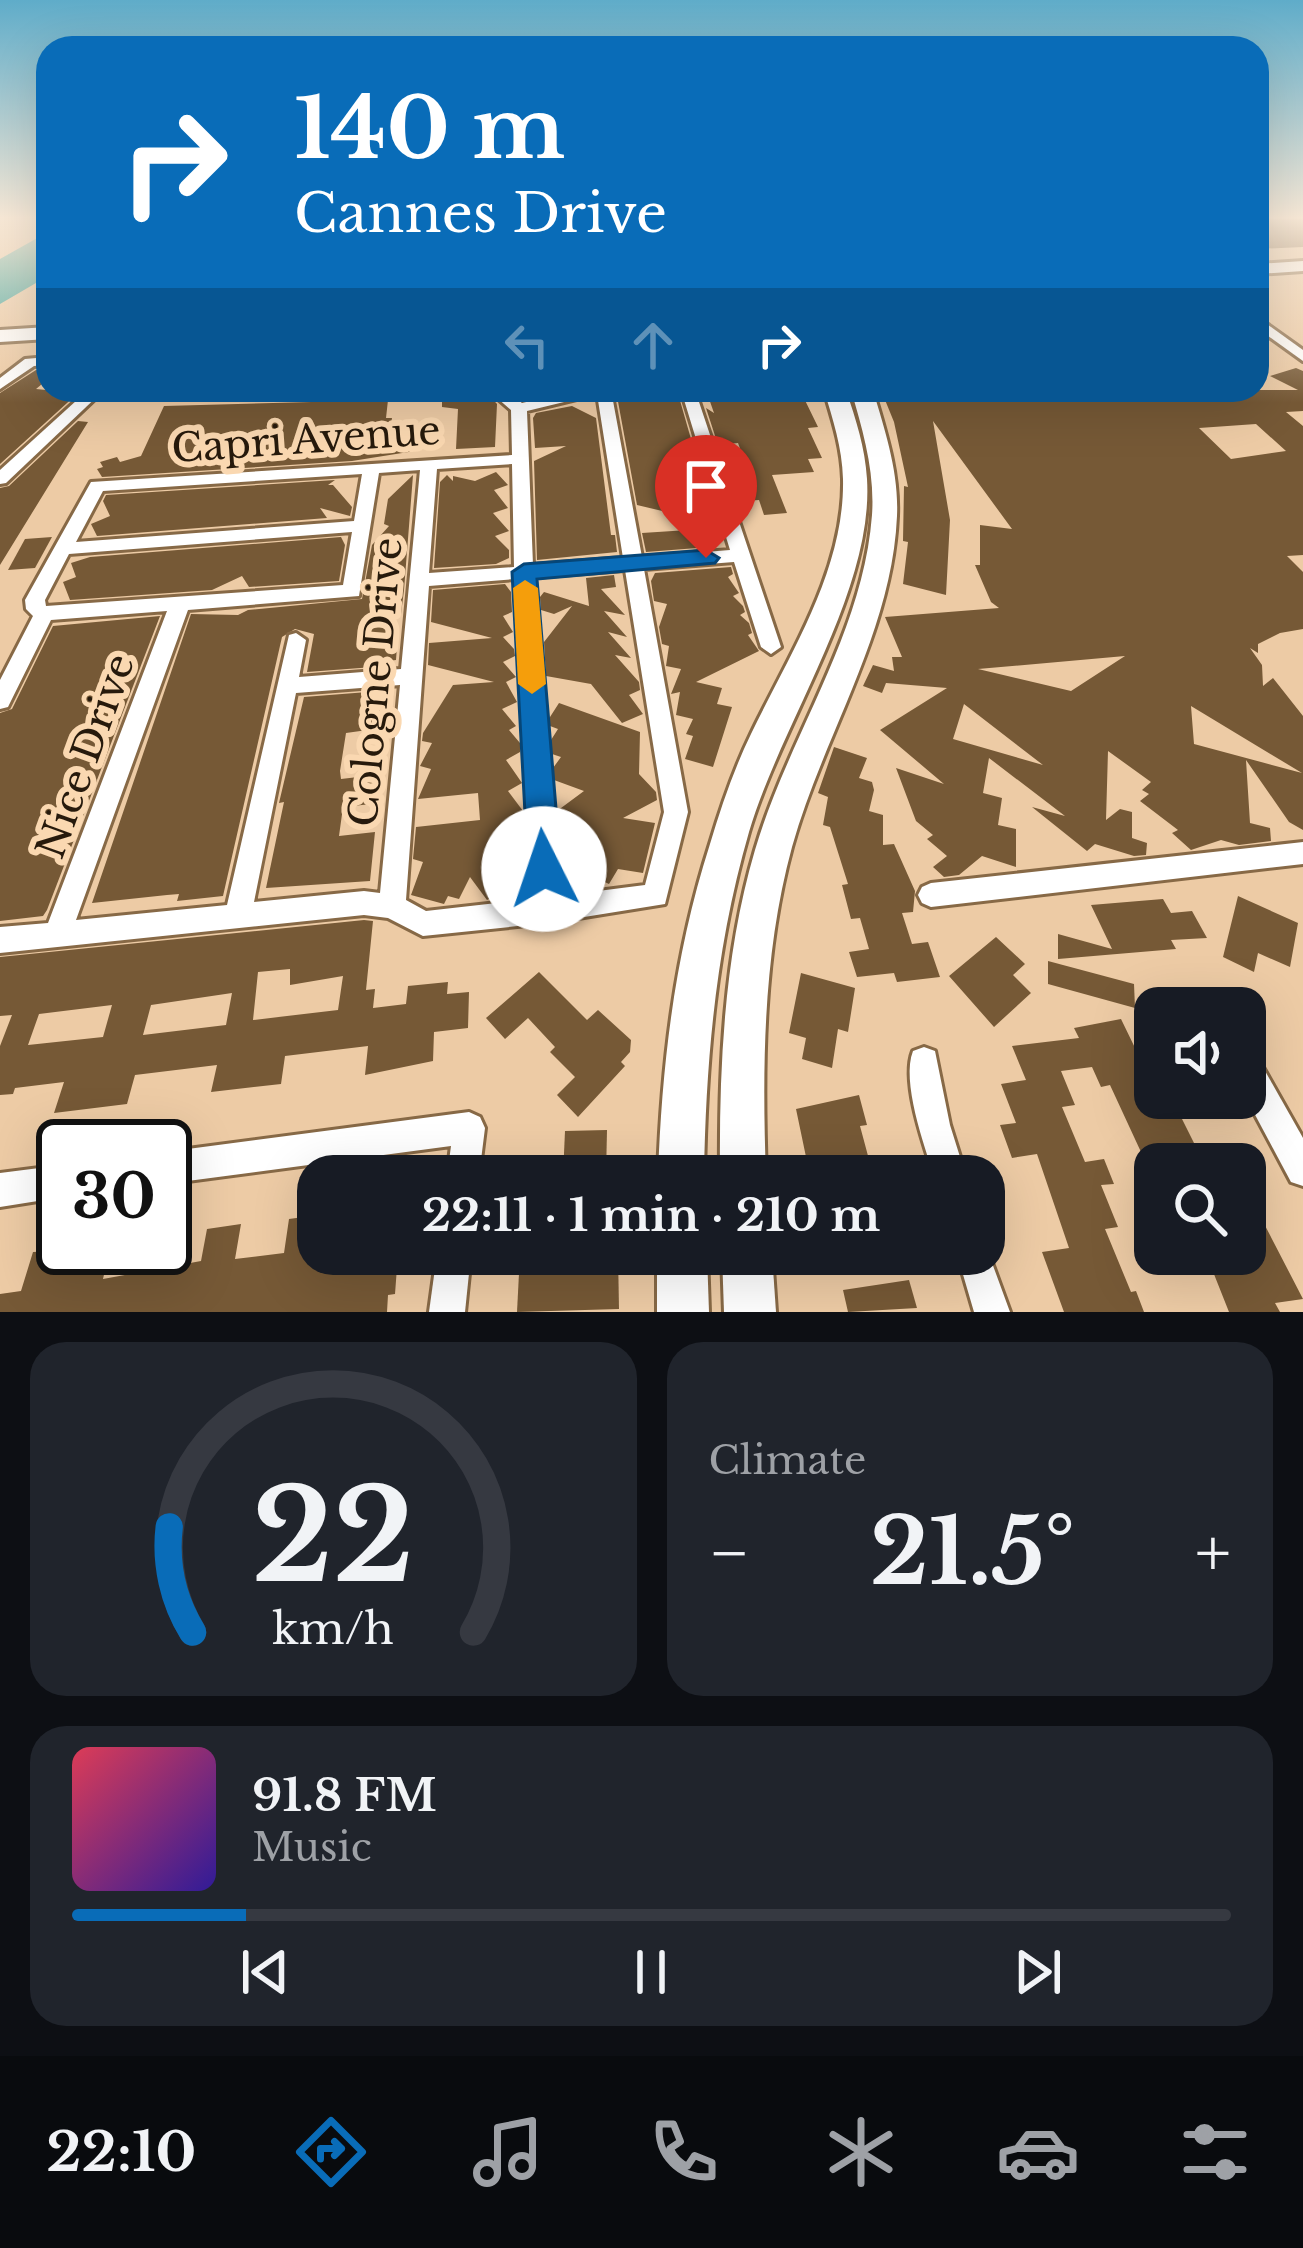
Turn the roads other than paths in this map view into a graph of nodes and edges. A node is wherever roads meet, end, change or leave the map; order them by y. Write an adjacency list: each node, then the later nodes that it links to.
1 (1269, 330): 5 (street)
2 (36, 335): 3 (main road)
3 (2, 341): 4 (main road)
4 (36, 343)
5 (1303, 357)
6 (36, 362): 7 (street)
7 (0, 385)
8 (84, 402): 19 (street)
9 (511, 402): 15 (street)
10 (537, 402): 15 (street)
11 (602, 402): 23 (street)
12 (692, 402): 22 (street)
13 (838, 402): 43 (main road)
14 (866, 402): 44 (main road)
15 (519, 408): 16 (street)
16 (520, 459): 17 (street, Capri Avenue); 24 (street)
17 (429, 464): 18 (street, Capri Avenue); 25 (street, Cologne Drive)
18 (372, 467): 20 (street); 21 (street, Capri Avenue)
19 (0, 478)
20 (362, 526): 21 (street); 26 (street)
21 (63, 549): 27 (street)
22 (742, 555): 23 (street); 29 (street)
23 (635, 564): 24 (street); 36 (street)
24 (524, 572): 25 (street); 36 (street)
25 (420, 580): 30 (street, Cologne Drive)
26 (179, 604): 27 (street); 38 (street, Nice Drive)
27 (44, 614): 32 (street)
28 (296, 640): 31 (street)
29 (771, 647)
30 (411, 676): 31 (street); 35 (street, Cologne Drive)
31 (286, 686): 37 (street)
32 (0, 701)
33 (1303, 853): 34 (street)
34 (932, 896)
35 (392, 906): 36 (street); 37 (street)
36 (547, 911)
37 (238, 916): 38 (street)
38 (57, 934): 39 (street)
39 (0, 940)
40 (924, 1062): 45 (street)
41 (1266, 1104): 47 (street)
42 (466, 1155): 46 (street)
43 (682, 1155)
44 (743, 1155)
45 (943, 1155)
46 (192, 1164)
47 (1303, 1170)
48 (36, 1185): 49 (street)
49 (0, 1190)
50 (451, 1275): 54 (street)
51 (682, 1275): 55 (main road)
52 (748, 1275): 56 (main road)
53 (981, 1275): 57 (street)
54 (447, 1312)
55 (683, 1312)
56 (750, 1312)
57 (992, 1312)

